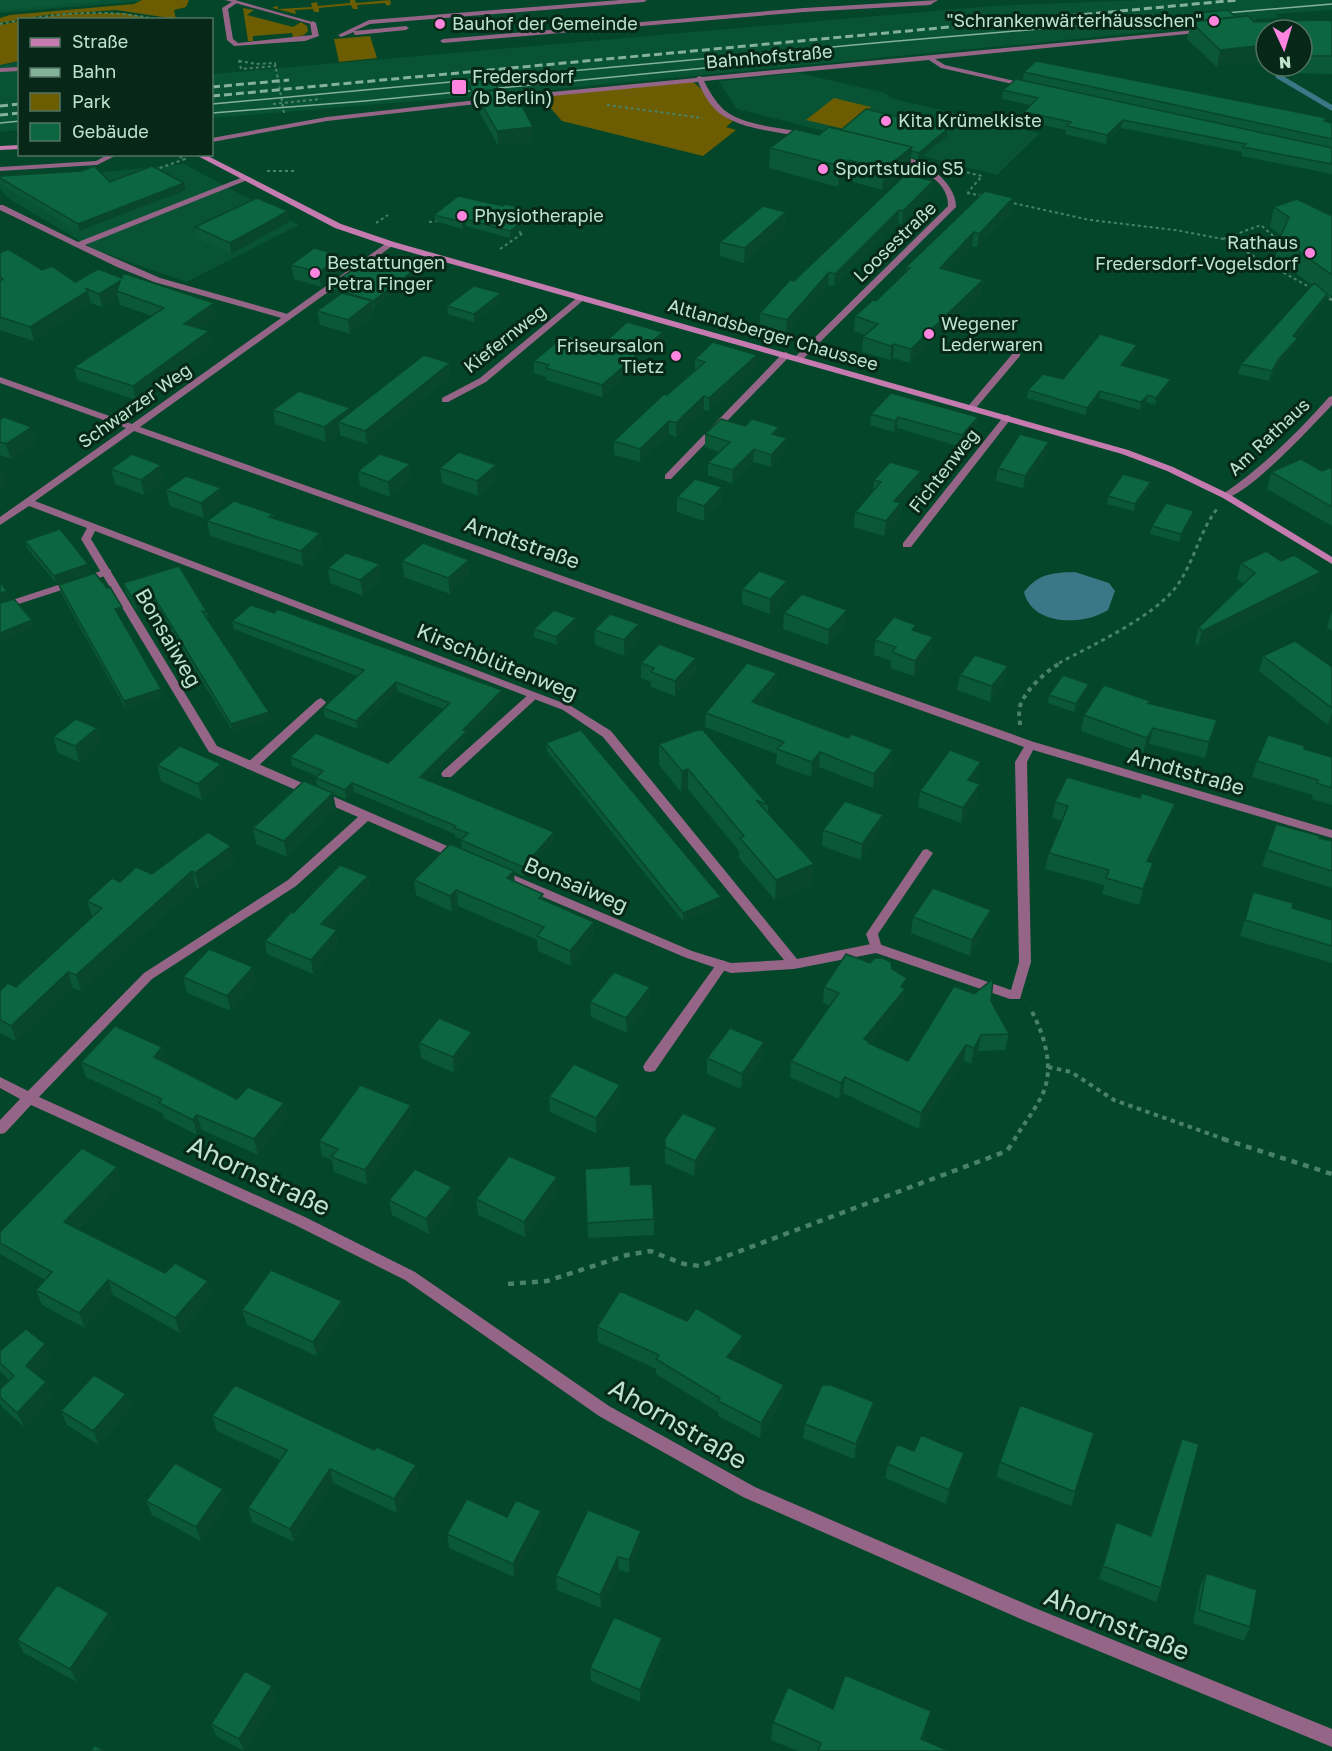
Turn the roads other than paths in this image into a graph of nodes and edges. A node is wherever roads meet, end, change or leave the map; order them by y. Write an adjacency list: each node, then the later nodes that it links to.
1 (644, 0): 7 (street)
2 (860, 0): 5 (street)
3 (935, 0): 5 (street)
4 (231, 1): 4 (street)
5 (864, 7): 10 (street)
6 (629, 8): 7 (street)
7 (518, 9): 8 (street)
8 (406, 28)
9 (1212, 30): 11 (street, Bahnhofstraße)
10 (443, 41)
11 (930, 57): 14 (street, Bahnhofstraße); 15 (street)
12 (18, 69): 13 (street)
13 (0, 70)
14 (699, 78): 16 (street); 17 (street, Bahnhofstraße)
15 (1035, 87)
16 (811, 136)
17 (213, 140)
18 (18, 147): 19 (main road)
19 (0, 148)
20 (883, 153): 32 (street, Loosestraße)
21 (112, 156): 23 (street)
22 (201, 156): 24 (main road, Altlandsberger Chaussee)
23 (0, 169)
24 (246, 179): 26 (main road, Altlandsberger Chaussee); 27 (street)
25 (0, 207): 27 (street)
26 (391, 244): 28 (main road, Altlandsberger Chaussee); 29 (street, Schwarzer Weg)
27 (77, 245): 29 (street)
28 (582, 298): 31 (main road, Altlandsberger Chaussee); 35 (street, Kiefernweg)
29 (288, 317): 38 (street, Schwarzer Weg)
30 (1017, 354): 36 (street)
31 (786, 355): 32 (main road, Altlandsberger Chaussee); 39 (street)
32 (798, 359): 36 (main road, Altlandsberger Chaussee)
33 (0, 380): 38 (street, Arndtstraße)
34 (1332, 399): 40 (street, Am Rathaus)
35 (445, 400)
36 (972, 407): 37 (main road, Altlandsberger Chaussee)
37 (1007, 418): 40 (main road, Altlandsberger Chaussee); 44 (street, Fichtenweg)
38 (133, 427): 41 (street, Schwarzer Weg); 50 (street, Arndtstraße)
39 (668, 477)
40 (1226, 496): 45 (main road, Altlandsberger Chaussee)
41 (28, 502): 42 (street, Schwarzer Weg); 43 (street)
42 (0, 522)
43 (93, 527): 46 (street, Bonsaiweg); 48 (street, Kirschblütenweg)
44 (907, 545)
45 (1332, 561)
46 (107, 572): 47 (street); 51 (street, Bonsaiweg)
47 (0, 607)
48 (534, 695): 52 (street); 57 (street, Kirschblütenweg)
49 (321, 702): 51 (street)
50 (1030, 745): 54 (street, Arndtstraße); 56 (street)
51 (251, 766): 53 (street, Bonsaiweg)
52 (447, 774)
53 (366, 816): 58 (street, Bonsaiweg); 61 (street)
54 (1332, 834)
55 (927, 853): 56 (street)
56 (876, 948): 57 (street, Bonsaiweg)
57 (794, 964): 58 (street, Bonsaiweg)
58 (722, 965): 59 (street)
59 (650, 1067)
60 (0, 1082): 61 (street, Ahornstraße)
61 (29, 1098): 62 (street); 63 (street, Ahornstraße)
62 (0, 1129)
63 (1332, 1738)

